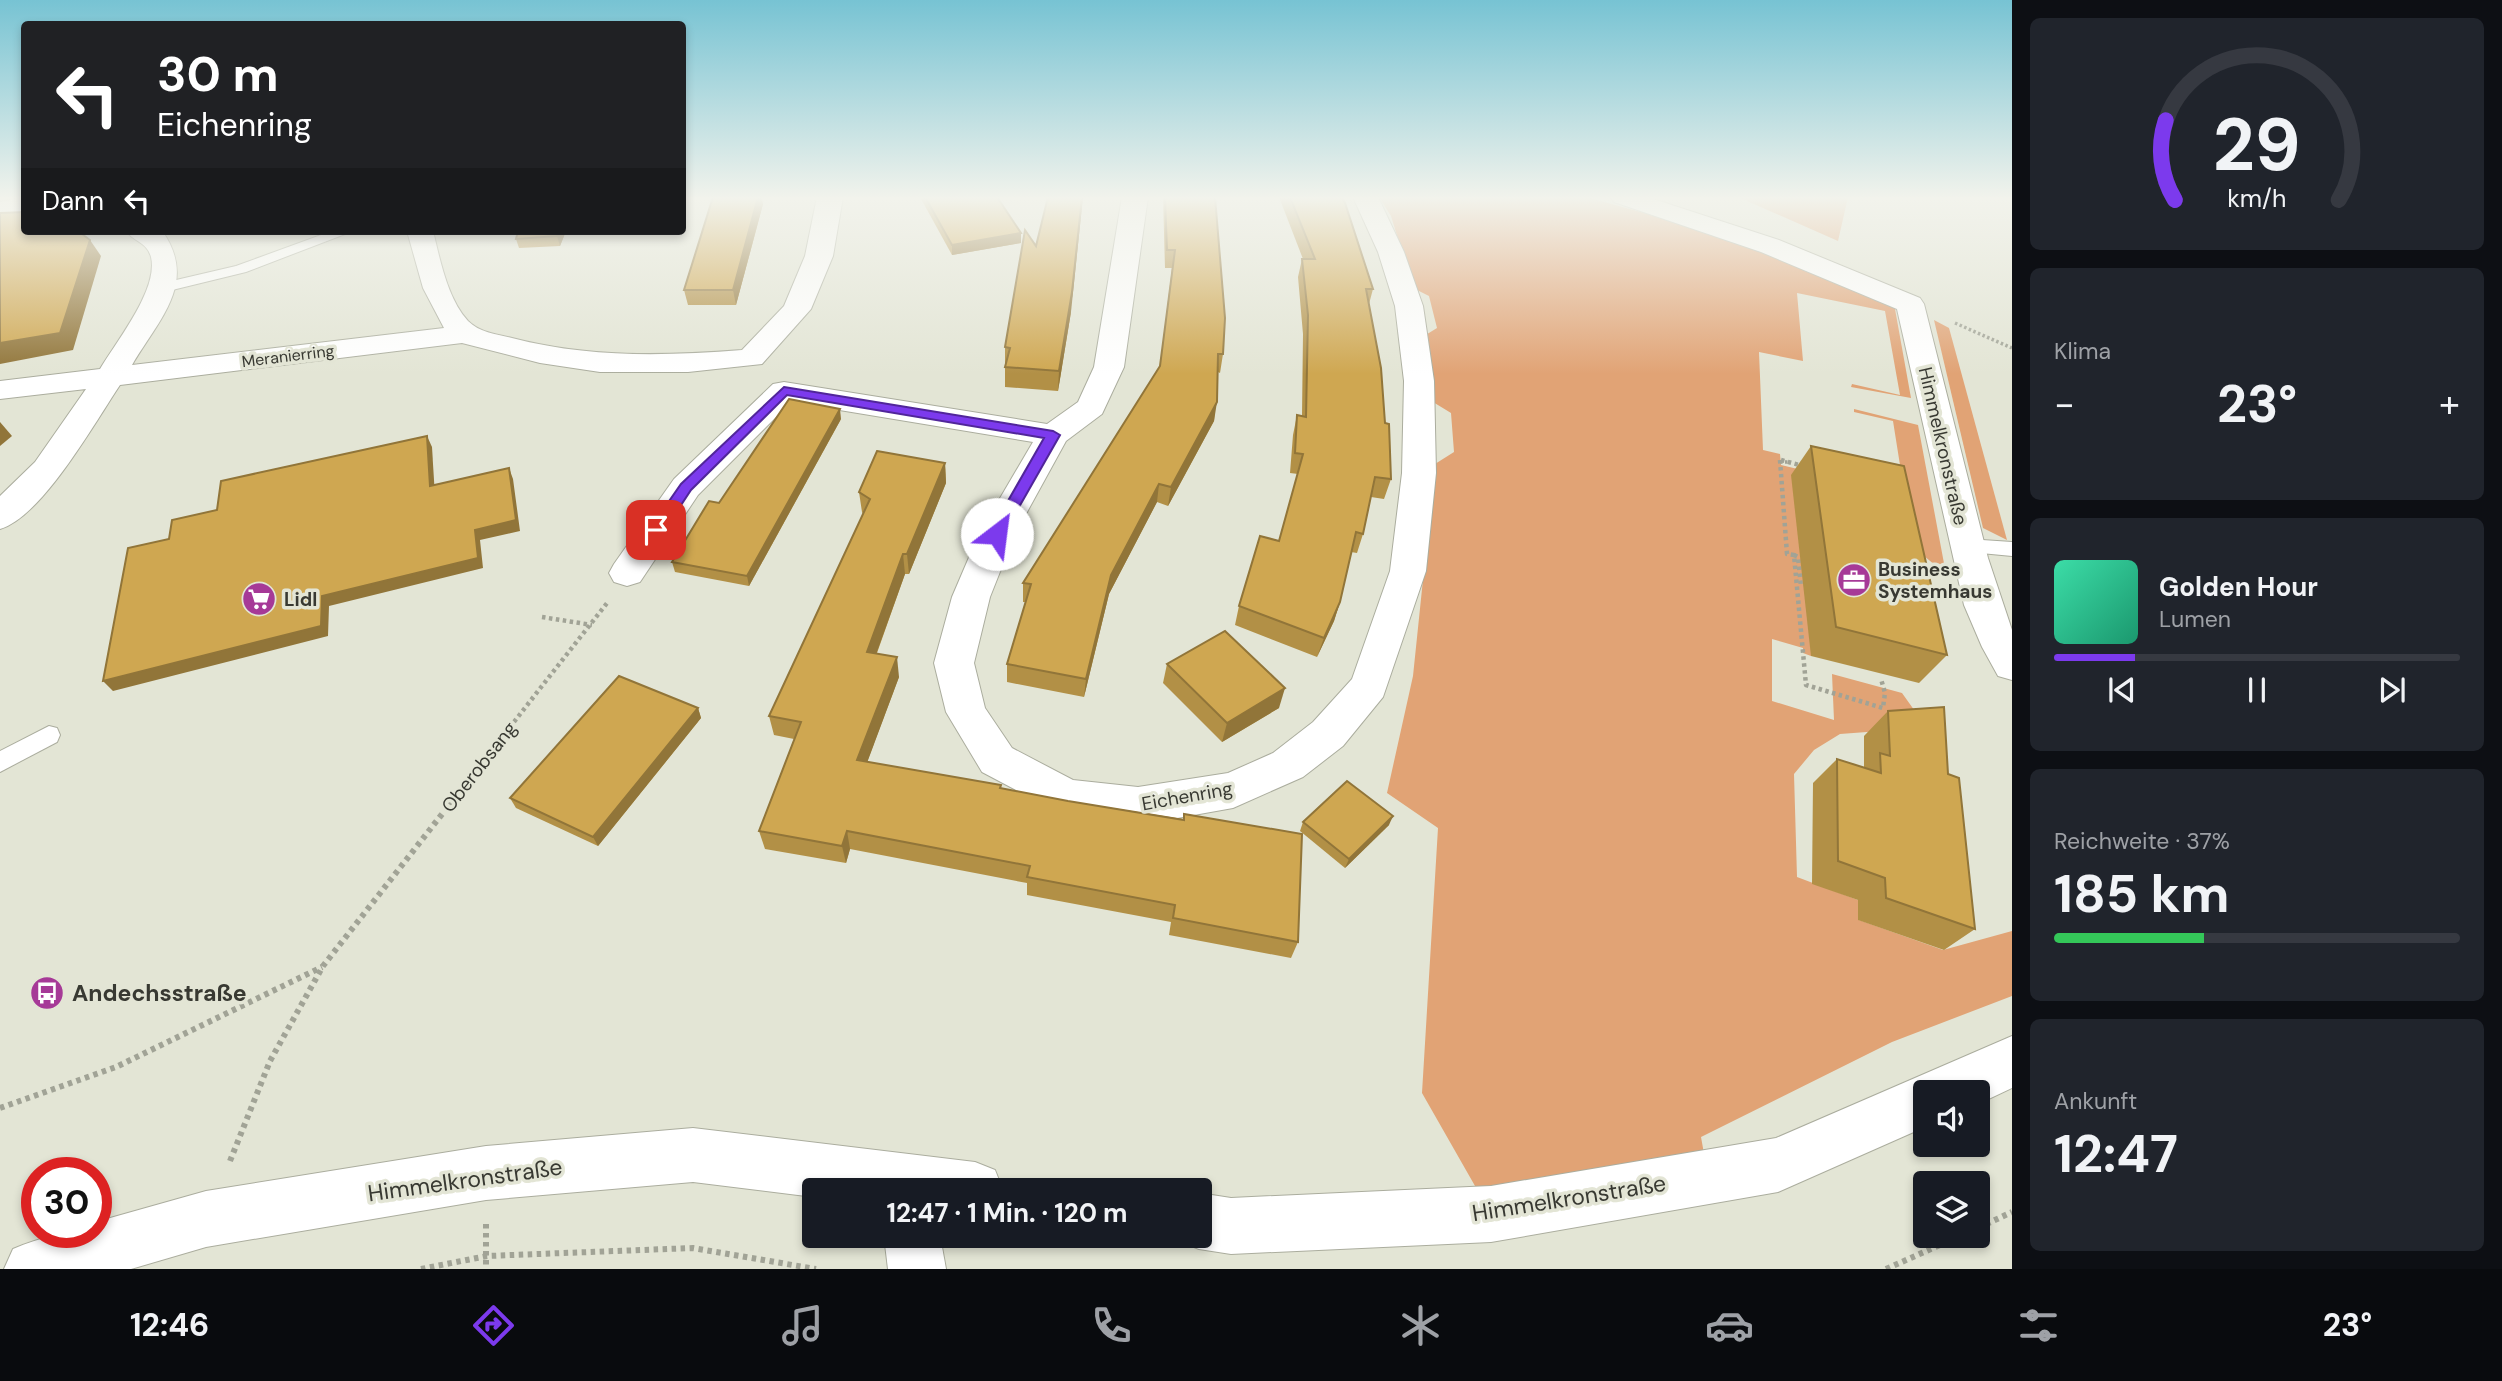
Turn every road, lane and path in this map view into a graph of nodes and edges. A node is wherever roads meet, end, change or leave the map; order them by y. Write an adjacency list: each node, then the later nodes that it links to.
1 (163, 256): 8 (street)
2 (276, 256): 8 (lane)
3 (427, 256): 10 (street)
4 (819, 256): 12 (street)
5 (1126, 256): 16 (street, Eichenring)
6 (1392, 256): 16 (street, Eichenring)
7 (1795, 256): 9 (street)
8 (164, 287): 13 (street)
9 (1910, 304): 11 (path); 19 (street, Himmelkronstraße)
10 (467, 334): 12 (street); 13 (street, Meranierring)
11 (2012, 348)
12 (751, 358): 15 (street)
13 (110, 377): 14 (street, Meranierring); 18 (street)
14 (0, 390)
15 (784, 391): 16 (street); 22 (street)
16 (1053, 435)
17 (1805, 466): 21 (path)
18 (0, 517)
19 (1967, 546): 20 (lane); 26 (street, Himmelkronstraße)
20 (2012, 549)
21 (1794, 555): 23 (path); 27 (path)
22 (627, 573): 25 (path, Oberobsang)
23 (1801, 587)
24 (542, 617): 25 (path)
25 (592, 625): 30 (path, Oberobsang)
26 (2012, 665)
27 (1881, 679)
28 (49, 736): 29 (lane)
29 (0, 762)
30 (323, 967): 34 (path); 37 (path, Oberobsang)
31 (2012, 1062): 32 (street)
32 (1971, 1080)
33 (1913, 1105): 39 (street, Himmelkronstraße)
34 (0, 1108)
35 (856, 1178): 37 (street, Himmelkronstraße)
36 (2012, 1212): 38 (path)
37 (206, 1219): 42 (street, Himmelkronstraße)
38 (1990, 1222)
39 (1212, 1224)
40 (914, 1248): 45 (street)
41 (1933, 1248): 46 (path)
42 (33, 1269)
43 (421, 1269): 44 (path)
44 (816, 1269)
45 (917, 1269)
46 (1886, 1269)

